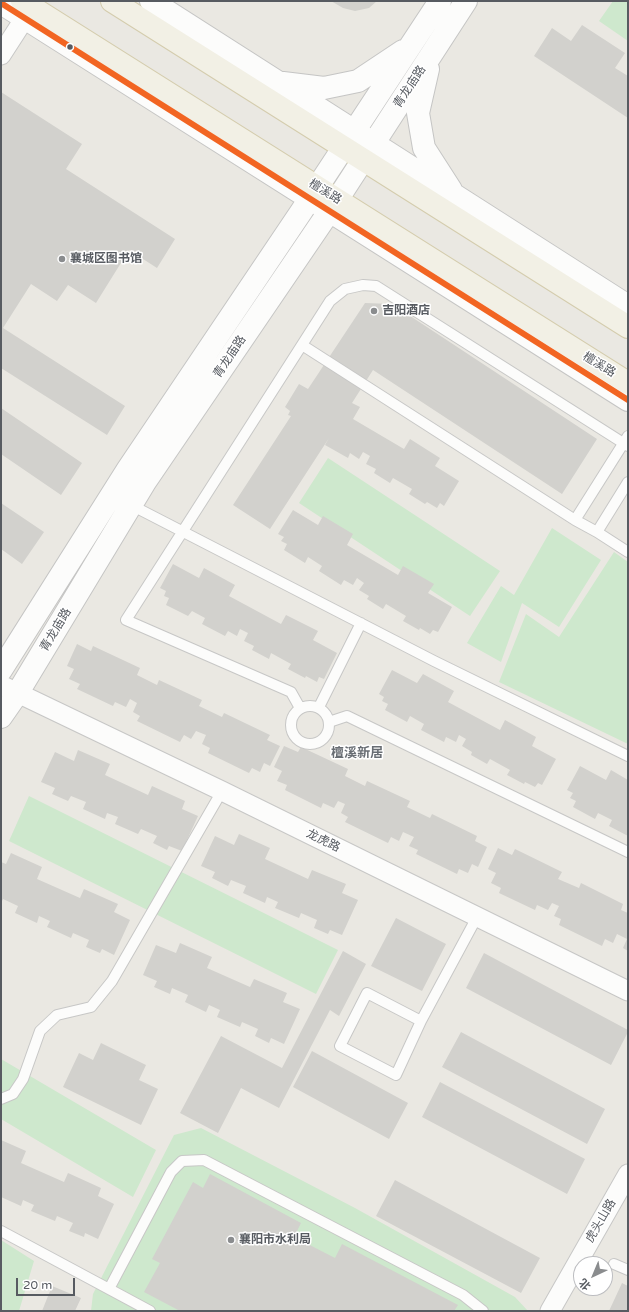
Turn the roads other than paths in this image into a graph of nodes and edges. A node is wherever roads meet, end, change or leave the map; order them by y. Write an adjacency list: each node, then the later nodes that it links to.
1 (112, 1): 11 (main road)
2 (151, 1): 10 (street)
3 (440, 1): 7 (street, 青龙庙路)
4 (466, 1): 9 (street, 青龙庙路)
5 (1, 3): 6 (street)
6 (26, 9): 8 (street); 13 (main road, 檀溪路)
7 (410, 46): 10 (street); 11 (street, 青龙庙路)
8 (1, 55)
9 (431, 55): 12 (street, 青龙庙路); 14 (street)
10 (278, 83): 11 (street)
11 (349, 140): 12 (main road); 13 (street, 青龙庙路)
12 (368, 152): 14 (street); 15 (street, 青龙庙路); 17 (main road)
13 (314, 193): 15 (main road, 檀溪路); 29 (street, 青龙庙路)
14 (455, 196): 16 (street)
15 (334, 206): 19 (main road, 檀溪路); 20 (street); 23 (street, 青龙庙路)
16 (624, 300)
17 (628, 327)
18 (302, 345): 21 (lane); 24 (lane); 25 (lane)
19 (628, 383)
20 (628, 400)
21 (626, 442): 24 (lane)
22 (628, 482): 26 (lane)
23 (131, 506): 25 (lane); 30 (street, 青龙庙路)
24 (575, 520): 26 (lane)
25 (182, 532): 28 (lane); 32 (lane)
26 (597, 532): 27 (lane)
27 (628, 552)
28 (361, 623): 31 (lane); 35 (lane)
29 (1, 670)
30 (9, 690): 33 (street, 青龙庙路); 36 (street, 龙虎路)
31 (319, 707): 32 (lane); 34 (lane)
32 (300, 708): 34 (lane)
33 (1, 717)
34 (329, 722): 37 (lane)
35 (628, 756)
36 (222, 791): 38 (street, 龙虎路); 41 (lane)
37 (628, 852)
38 (477, 916): 39 (street, 龙虎路); 40 (lane)
39 (628, 991)
40 (421, 1021): 40 (lane)
41 (1, 1099)
42 (628, 1174): 49 (street, 虎头山路)
43 (1, 1231): 46 (lane)
44 (614, 1264): 45 (lane)
45 (628, 1270)
46 (109, 1289): 47 (lane); 48 (lane)
47 (150, 1311)
48 (483, 1311)
49 (550, 1311)

